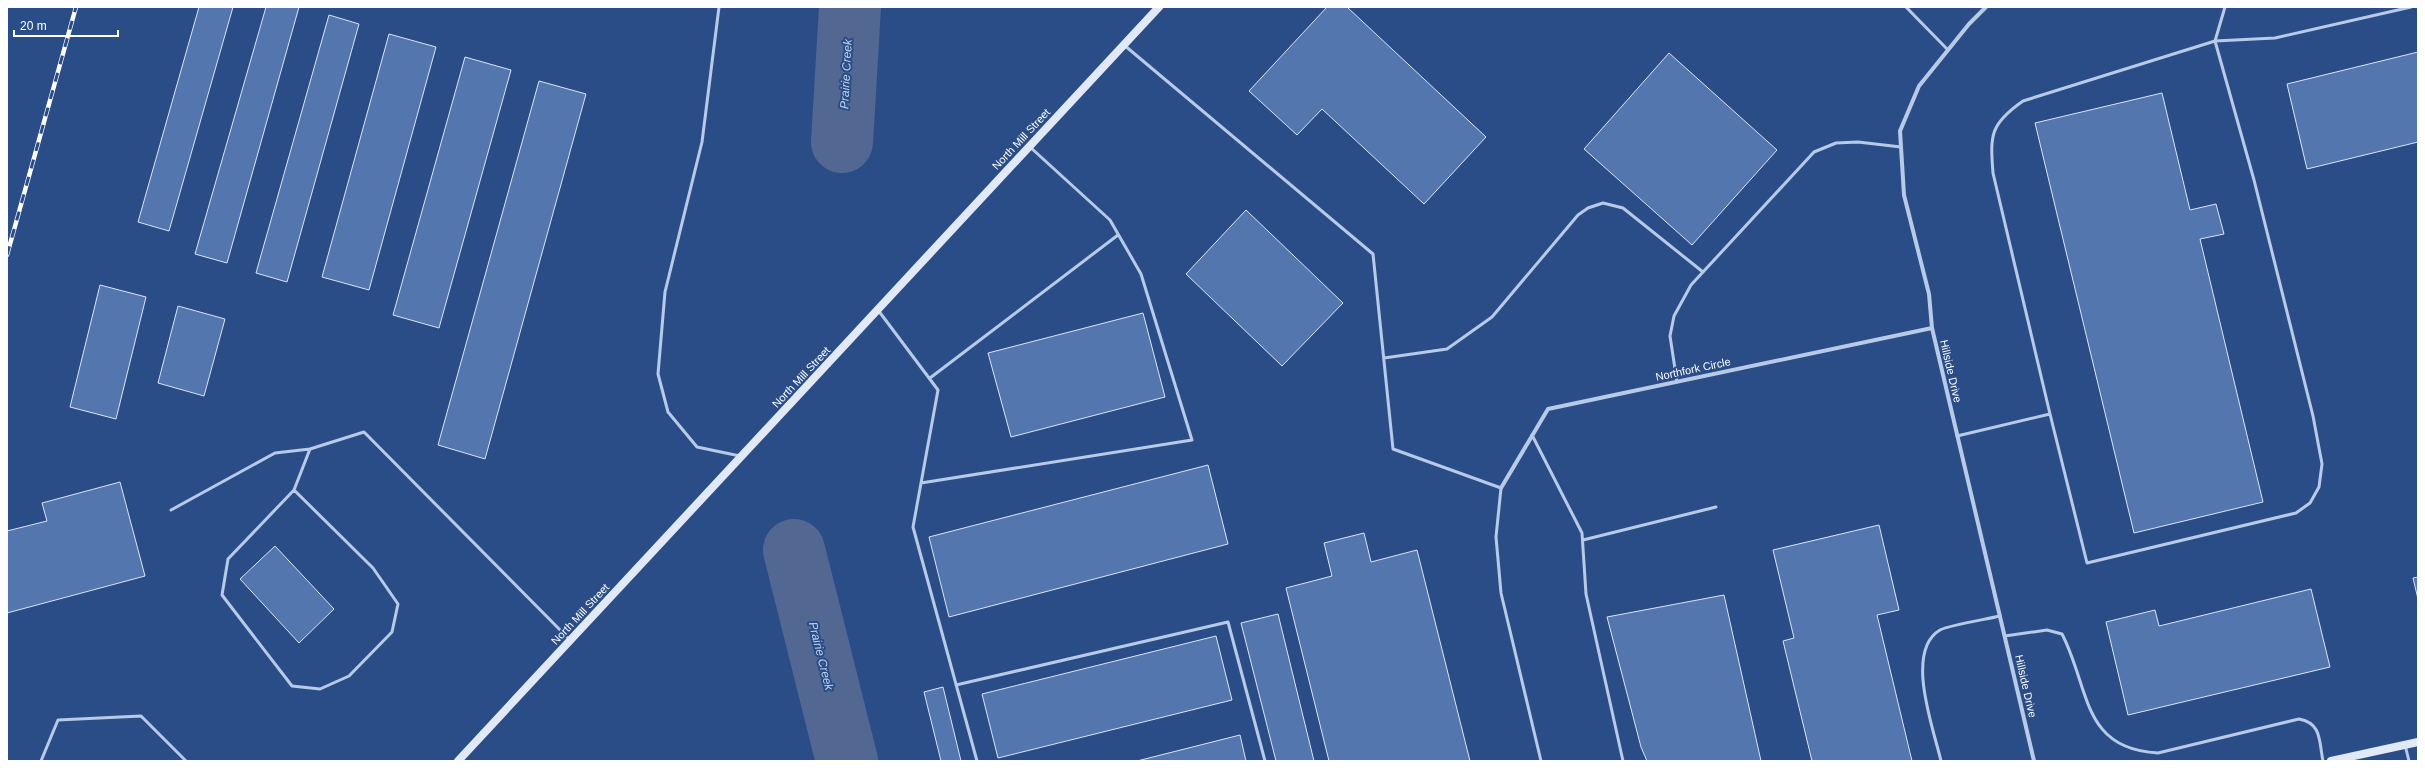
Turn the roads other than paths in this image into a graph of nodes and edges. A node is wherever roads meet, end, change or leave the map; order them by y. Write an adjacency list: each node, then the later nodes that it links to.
1 (719, 7): 23 (lane)
2 (1159, 7): 8 (main road, North Mill Street)
3 (1906, 7): 9 (lane)
4 (1986, 7): 9 (street, Hillside Drive)
5 (2225, 7): 7 (lane)
6 (2411, 7): 7 (lane)
7 (2215, 41): 19 (lane); 19 (lane)
8 (1124, 45): 10 (main road, North Mill Street); 16 (lane)
9 (1948, 50): 11 (street, Hillside Drive)
10 (1030, 147): 12 (lane); 14 (main road, North Mill Street)
11 (1901, 147): 13 (lane); 15 (street, Hillside Drive)
12 (1118, 235): 17 (lane); 24 (lane)
13 (1703, 272): 16 (lane); 18 (lane)
14 (878, 310): 17 (lane); 23 (main road, North Mill Street)
15 (1932, 328): 18 (street, Northfork Circle); 21 (street, Hillside Drive)
16 (1384, 358): 25 (lane)
17 (930, 378): 24 (lane)
18 (1677, 382): 20 (street, Northfork Circle)
19 (2050, 414): 21 (lane)
20 (1532, 435): 25 (street, Northfork Circle); 29 (lane)
21 (1957, 436): 30 (street, Hillside Drive)
22 (310, 449): 26 (lane); 28 (lane); 32 (lane)
23 (741, 456): 32 (main road, North Mill Street)
24 (921, 483): 33 (lane)
25 (1501, 488): 41 (lane)
26 (294, 490): 26 (lane)
27 (1716, 507): 29 (lane)
28 (171, 510)
29 (1583, 540): 42 (lane)
30 (2000, 616): 31 (street, Hillside Drive); 43 (lane)
31 (2005, 636): 44 (street, Hillside Drive); 45 (lane)
32 (570, 640): 38 (main road, North Mill Street)
33 (956, 685): 39 (lane); 40 (lane)
34 (2418, 742): 35 (main road)
35 (2405, 745): 46 (main road); 47 (lane)
36 (41, 761): 37 (lane)
37 (186, 761)
38 (458, 761)
39 (977, 761)
40 (1265, 761)
41 (1541, 761)
42 (1624, 761)
43 (1941, 761)
44 (2034, 761)
45 (2323, 761)
46 (2331, 761)
47 (2409, 761)

